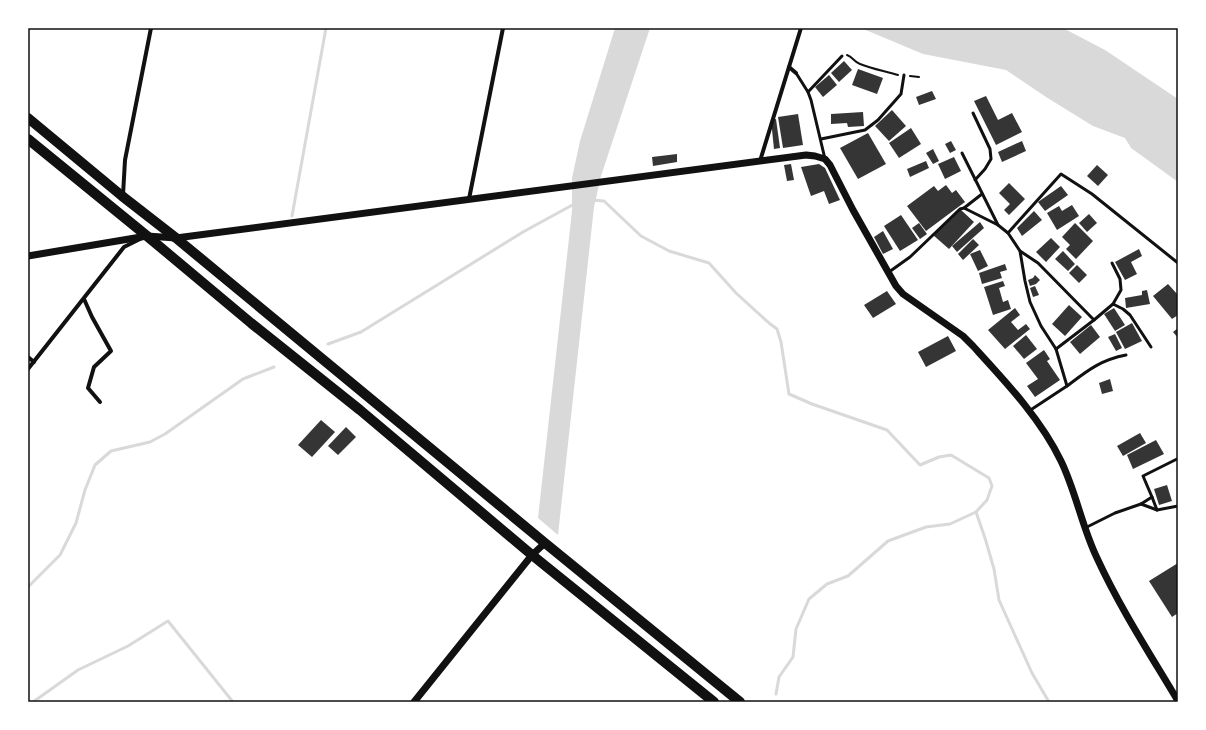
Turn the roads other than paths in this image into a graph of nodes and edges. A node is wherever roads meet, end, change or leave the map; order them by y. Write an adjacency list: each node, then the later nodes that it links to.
1 (152, 28): 18 (street)
2 (503, 28): 19 (street)
3 (801, 28): 5 (street)
4 (842, 56): 8 (lane)
5 (789, 67): 6 (street); 15 (street)
6 (796, 74): 8 (lane)
7 (904, 76): 12 (lane)
8 (808, 92): 12 (lane)
9 (973, 113): 16 (lane)
10 (28, 118): 18 (main road)
11 (28, 140): 23 (main road)
12 (821, 140): 14 (lane)
13 (962, 153): 16 (lane)
14 (825, 158): 15 (street); 29 (street)
15 (760, 161): 19 (street)
16 (975, 180): 17 (lane)
17 (982, 194): 20 (lane); 21 (lane)
18 (122, 196): 24 (main road)
19 (468, 199): 24 (street)
20 (964, 208): 21 (lane); 29 (lane)
21 (998, 225): 22 (lane)
22 (1008, 233): 25 (lane); 28 (lane)
23 (147, 236): 24 (street); 26 (street); 30 (street); 42 (main road)
24 (176, 238): 40 (main road)
25 (1020, 251): 32 (lane); 34 (lane)
26 (28, 256)
27 (1112, 263): 31 (lane)
28 (1178, 263)
29 (887, 272): 43 (street)
30 (84, 299): 37 (street); 41 (street)
31 (1114, 304): 32 (lane); 33 (lane)
32 (1094, 320): 34 (lane)
33 (1151, 347)
34 (1056, 349): 39 (lane)
35 (1126, 355): 39 (lane)
36 (28, 357): 37 (street)
37 (34, 362): 38 (street)
38 (28, 369)
39 (1067, 386): 43 (lane)
40 (369, 397): 42 (main road); 50 (main road)
41 (100, 402)
42 (360, 410): 51 (main road)
43 (1029, 411): 49 (street)
44 (1177, 459): 45 (lane)
45 (1152, 497): 46 (lane); 48 (lane)
46 (1141, 504): 48 (lane); 49 (lane)
47 (1178, 506): 48 (lane)
48 (1157, 510)
49 (1085, 528): 52 (street)
50 (545, 543): 51 (street); 55 (main road)
51 (532, 555): 53 (street); 54 (main road)
52 (1178, 701)
53 (414, 702)
54 (714, 702)
55 (740, 702)

